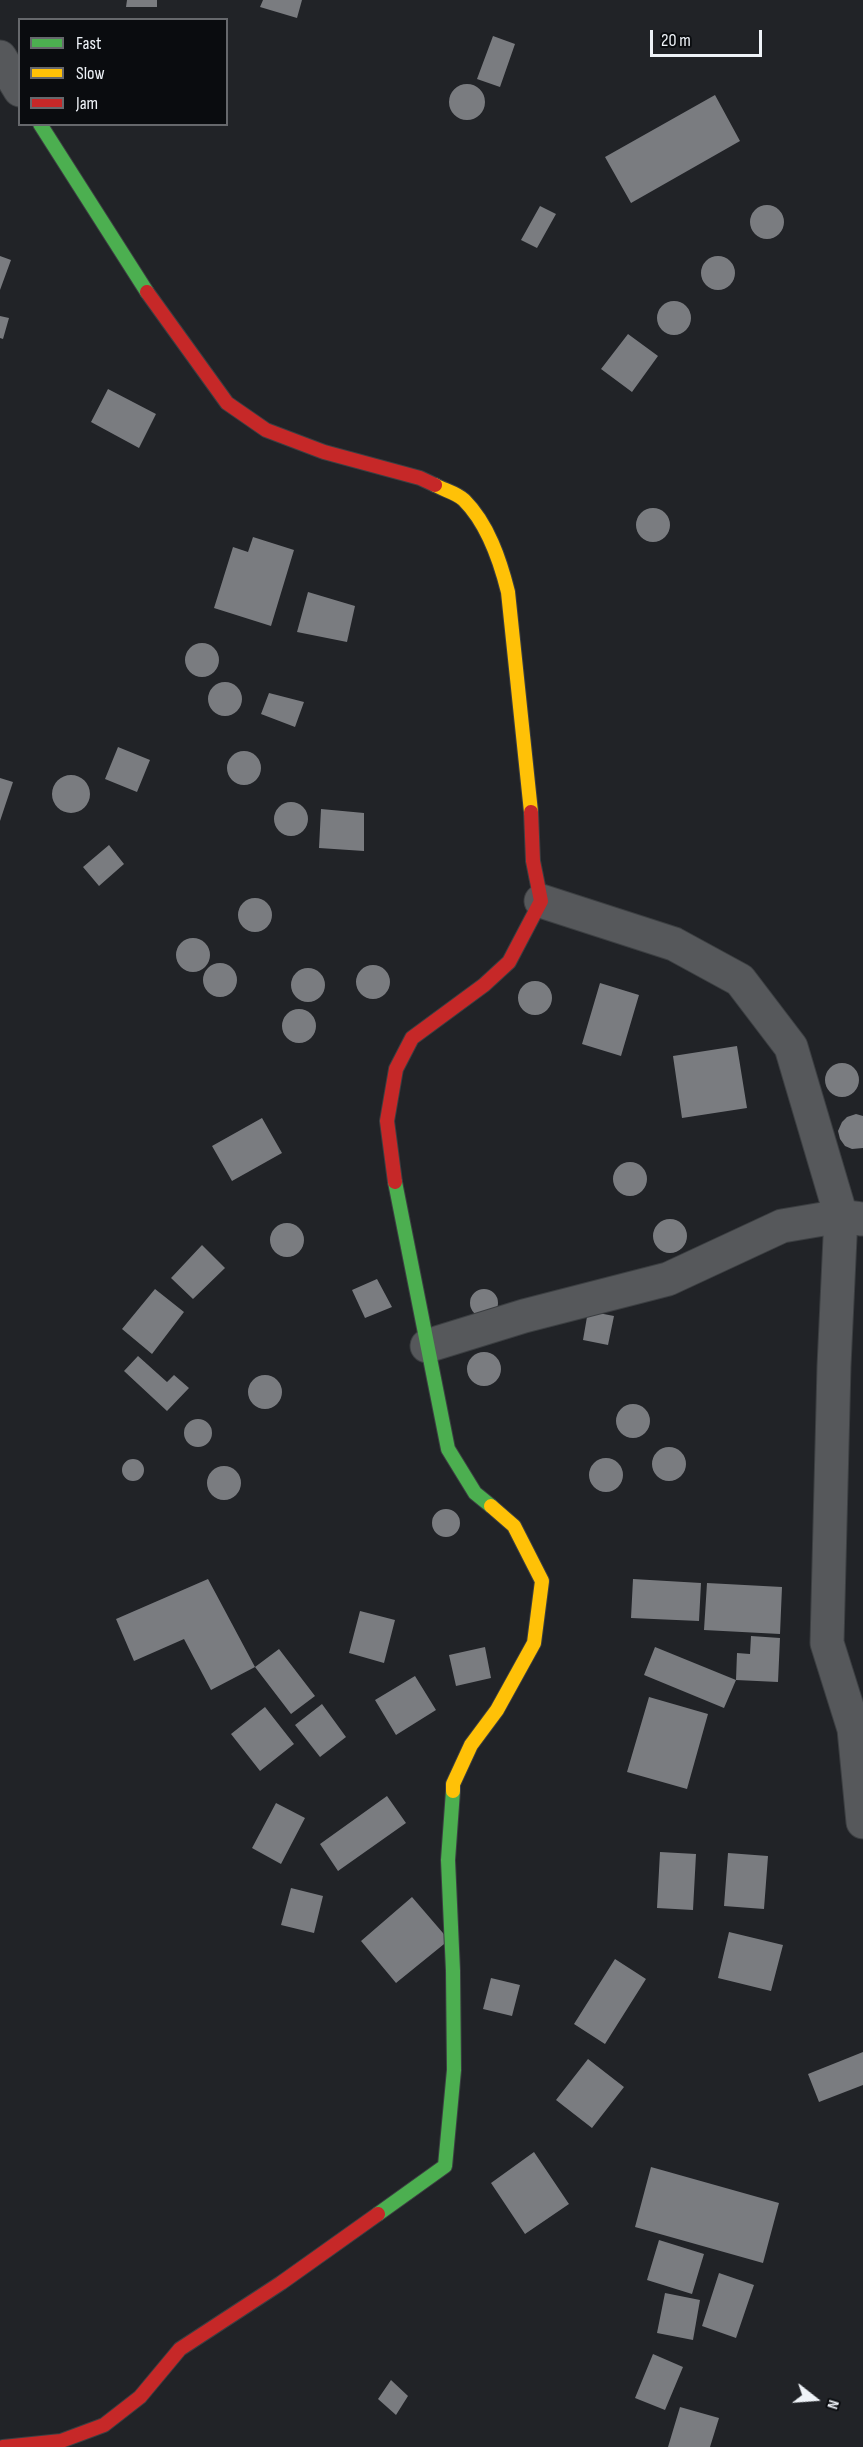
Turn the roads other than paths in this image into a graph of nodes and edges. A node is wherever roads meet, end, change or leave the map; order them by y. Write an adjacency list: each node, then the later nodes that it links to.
1 (0, 57): 2 (street)
2 (18, 87)
3 (41, 126): 4 (street)
4 (541, 901): 5 (street); 6 (street)
5 (852, 1217): 6 (street); 7 (street)
6 (427, 1346): 8 (street)
7 (863, 1822)
8 (3, 2447)

